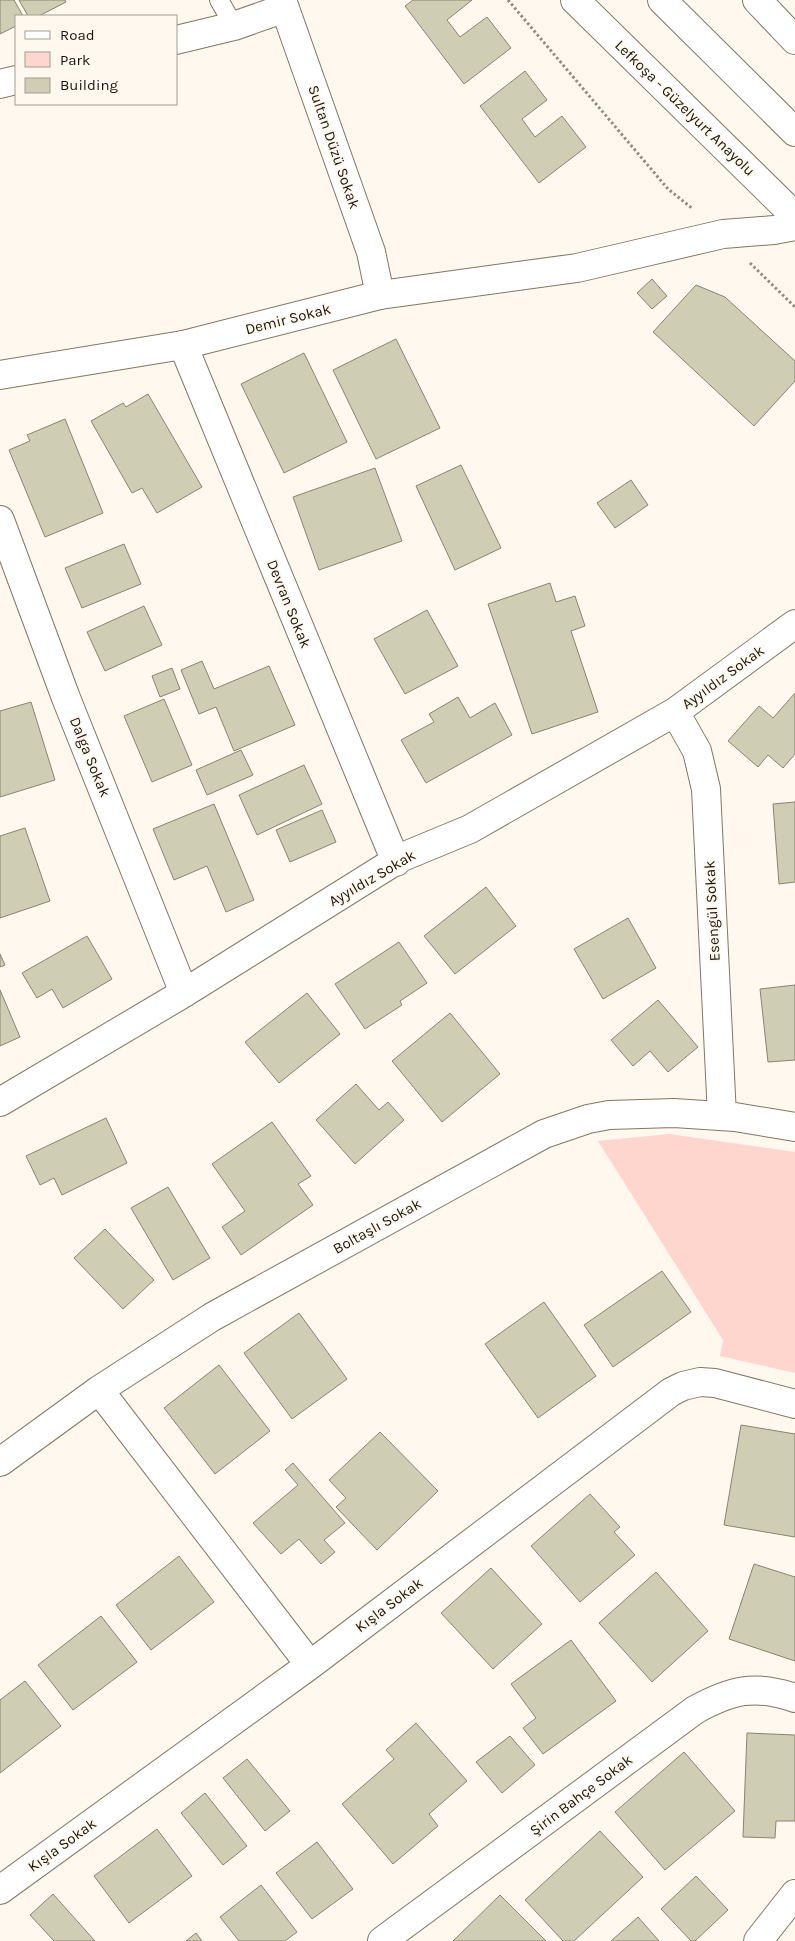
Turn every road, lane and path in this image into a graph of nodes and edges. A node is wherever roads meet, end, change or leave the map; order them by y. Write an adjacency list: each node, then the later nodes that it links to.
1 (219, 0): 7 (lane)
2 (508, 0): 14 (path)
3 (575, 0): 13 (main road, Lefkoşa - Güzelyurt Anayolu)
4 (662, 0): 12 (main road)
5 (757, 0): 9 (main road)
6 (283, 4): 7 (main road); 15 (main road, Sultan Düzü Sokak)
7 (234, 26): 8 (main road)
8 (178, 40)
9 (795, 40)
10 (15, 80): 11 (main road)
11 (0, 84)
12 (795, 132)
13 (786, 218): 14 (main road, Demir Sokak)
14 (723, 234): 15 (main road, Demir Sokak); 16 (path)
15 (380, 295): 17 (main road, Demir Sokak)
16 (795, 308)
17 (183, 345): 18 (main road, Demir Sokak); 22 (main road, Devran Sokak)
18 (0, 375)
19 (0, 520): 23 (main road, Dalga Sokak)
20 (795, 624): 21 (main road, Ayyıldız Sokak)
21 (675, 712): 22 (main road, Ayyıldız Sokak); 25 (main road, Esengül Sokak)
22 (396, 862): 23 (main road, Ayyıldız Sokak)
23 (184, 993): 24 (main road, Ayyıldız Sokak)
24 (0, 1102)
25 (722, 1116): 26 (main road, Boltaşlı Sokak); 27 (main road, Boltaşlı Sokak)
26 (795, 1127)
27 (98, 1390): 29 (main road, Boltaşlı Sokak); 30 (main road)
28 (795, 1404): 30 (main road, Kışla Sokak)
29 (0, 1462)
30 (310, 1665): 32 (main road, Kışla Sokak)
31 (795, 1698): 34 (main road, Şirin Bahçe Sokak)
32 (0, 1890)
33 (795, 1894): 35 (main road)
34 (382, 1941)
35 (758, 1941)

